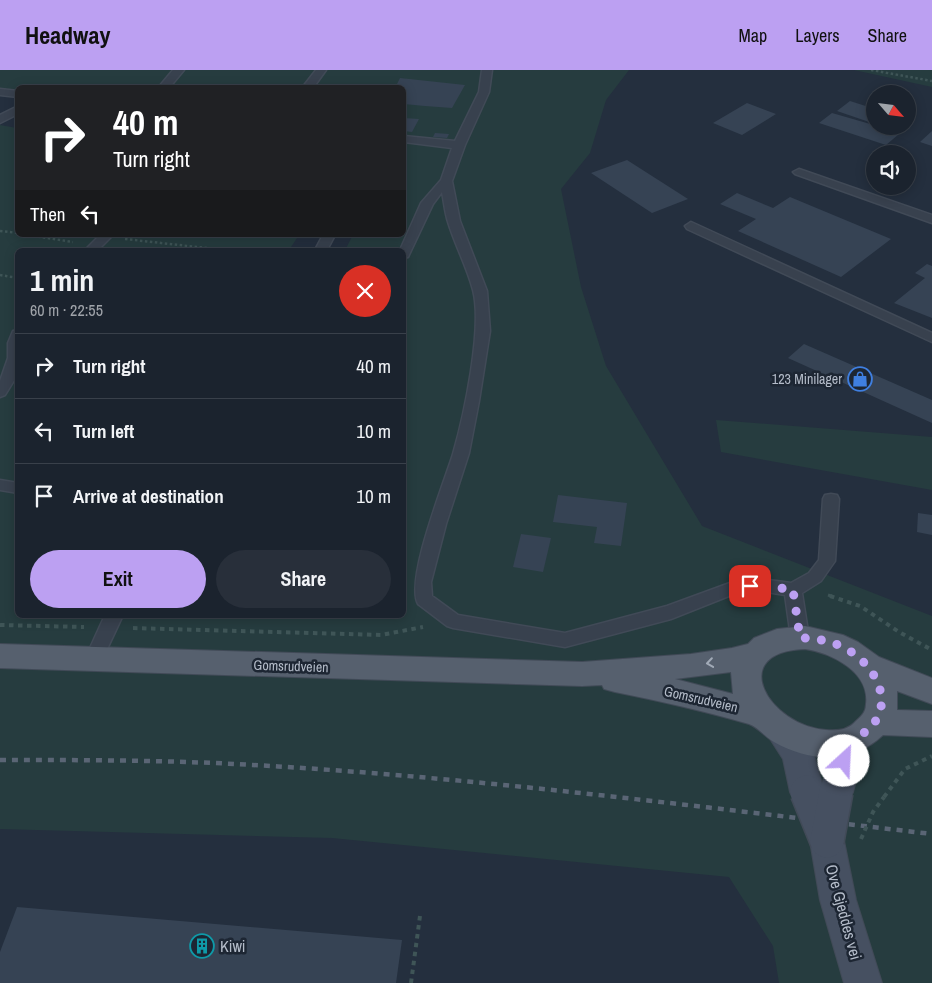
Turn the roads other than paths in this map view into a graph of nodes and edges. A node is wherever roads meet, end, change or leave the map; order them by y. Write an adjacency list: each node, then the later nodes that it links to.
1 (179, 70): 4 (lane)
2 (321, 70): 5 (lane)
3 (487, 70): 11 (lane)
4 (166, 85)
5 (309, 85)
6 (0, 92): 7 (lane)
7 (15, 94)
8 (15, 111): 9 (lane)
9 (0, 120)
10 (406, 139): 11 (lane)
11 (459, 145): 13 (lane)
12 (799, 172): 14 (lane)
13 (446, 181): 16 (lane); 23 (lane)
14 (932, 219)
15 (690, 226): 18 (lane)
16 (406, 250)
17 (15, 338): 19 (lane)
18 (932, 338)
19 (0, 392)
20 (0, 485): 21 (lane)
21 (15, 488)
22 (831, 499): 23 (lane)
23 (793, 590): 25 (lane)
24 (111, 621): 28 (lane)
25 (800, 638): 26 (main road); 29 (main road)
26 (757, 653): 30 (main road, Gomsrudveien, one-way to 30); 32 (main road)
27 (0, 656): 28 (main road, Gomsrudveien)
28 (94, 659): 30 (main road, Gomsrudveien)
29 (866, 665): 31 (main road); 34 (main road)
30 (582, 674): 32 (main road, Gomsrudveien)
31 (932, 692)
32 (771, 723): 34 (main road); 35 (street, Ove Gjeddes vei)
33 (932, 724): 34 (main road)
34 (864, 731): 35 (street, Ove Gjeddes vei)
35 (822, 792): 36 (street, Ove Gjeddes vei, bridge)
36 (863, 983)

